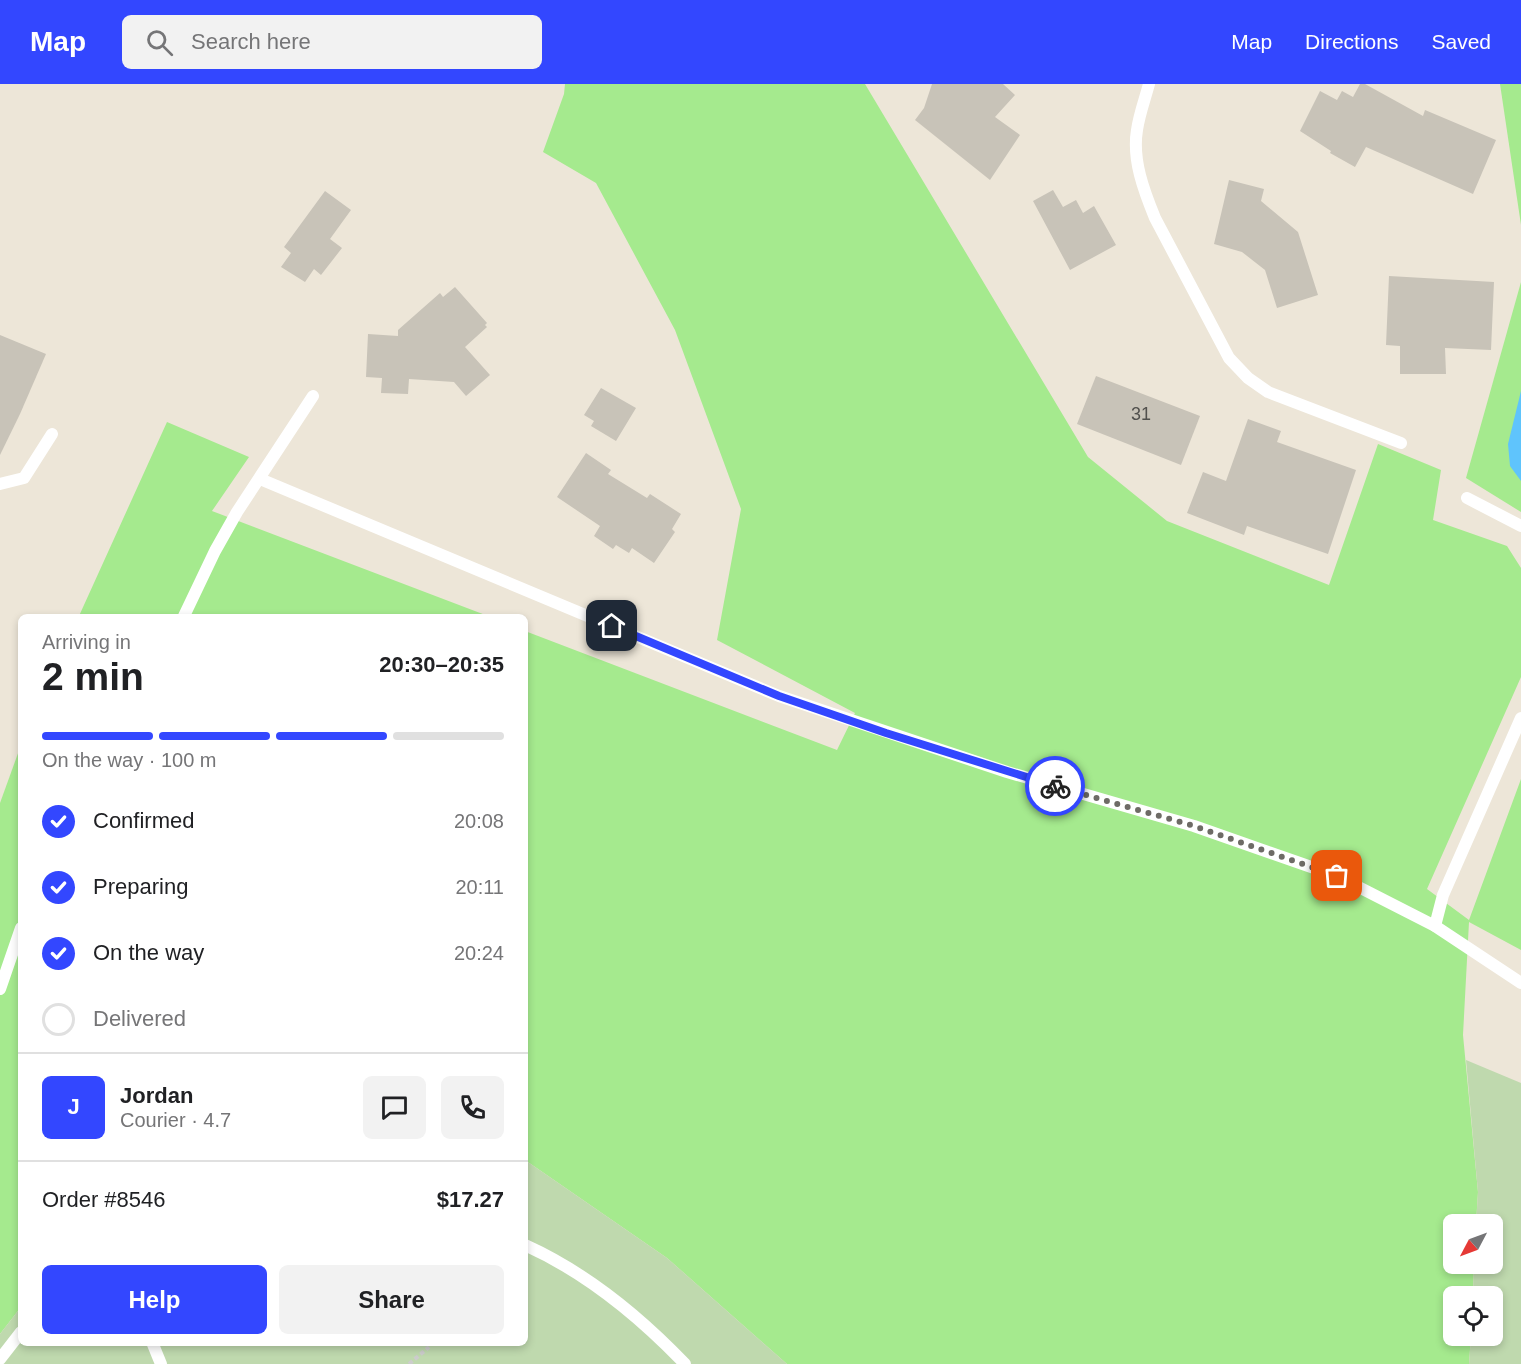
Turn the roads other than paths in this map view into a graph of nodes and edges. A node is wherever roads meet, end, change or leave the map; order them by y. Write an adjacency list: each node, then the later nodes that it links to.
1 (1149, 84): 4 (lane)
2 (313, 396): 5 (lane)
3 (52, 434): 6 (lane)
4 (1401, 443)
5 (260, 479): 9 (lane); 11 (lane)
6 (0, 484)
7 (1467, 498): 8 (lane)
8 (1521, 526)
9 (185, 614)
10 (1521, 718): 11 (lane)
11 (1436, 926): 13 (lane)
12 (18, 937): 14 (lane)
13 (1521, 983)
14 (0, 989)
15 (528, 1247): 20 (lane)
16 (18, 1336): 18 (lane)
17 (154, 1346): 19 (lane)
18 (0, 1359)
19 (161, 1364)
20 (685, 1364)

